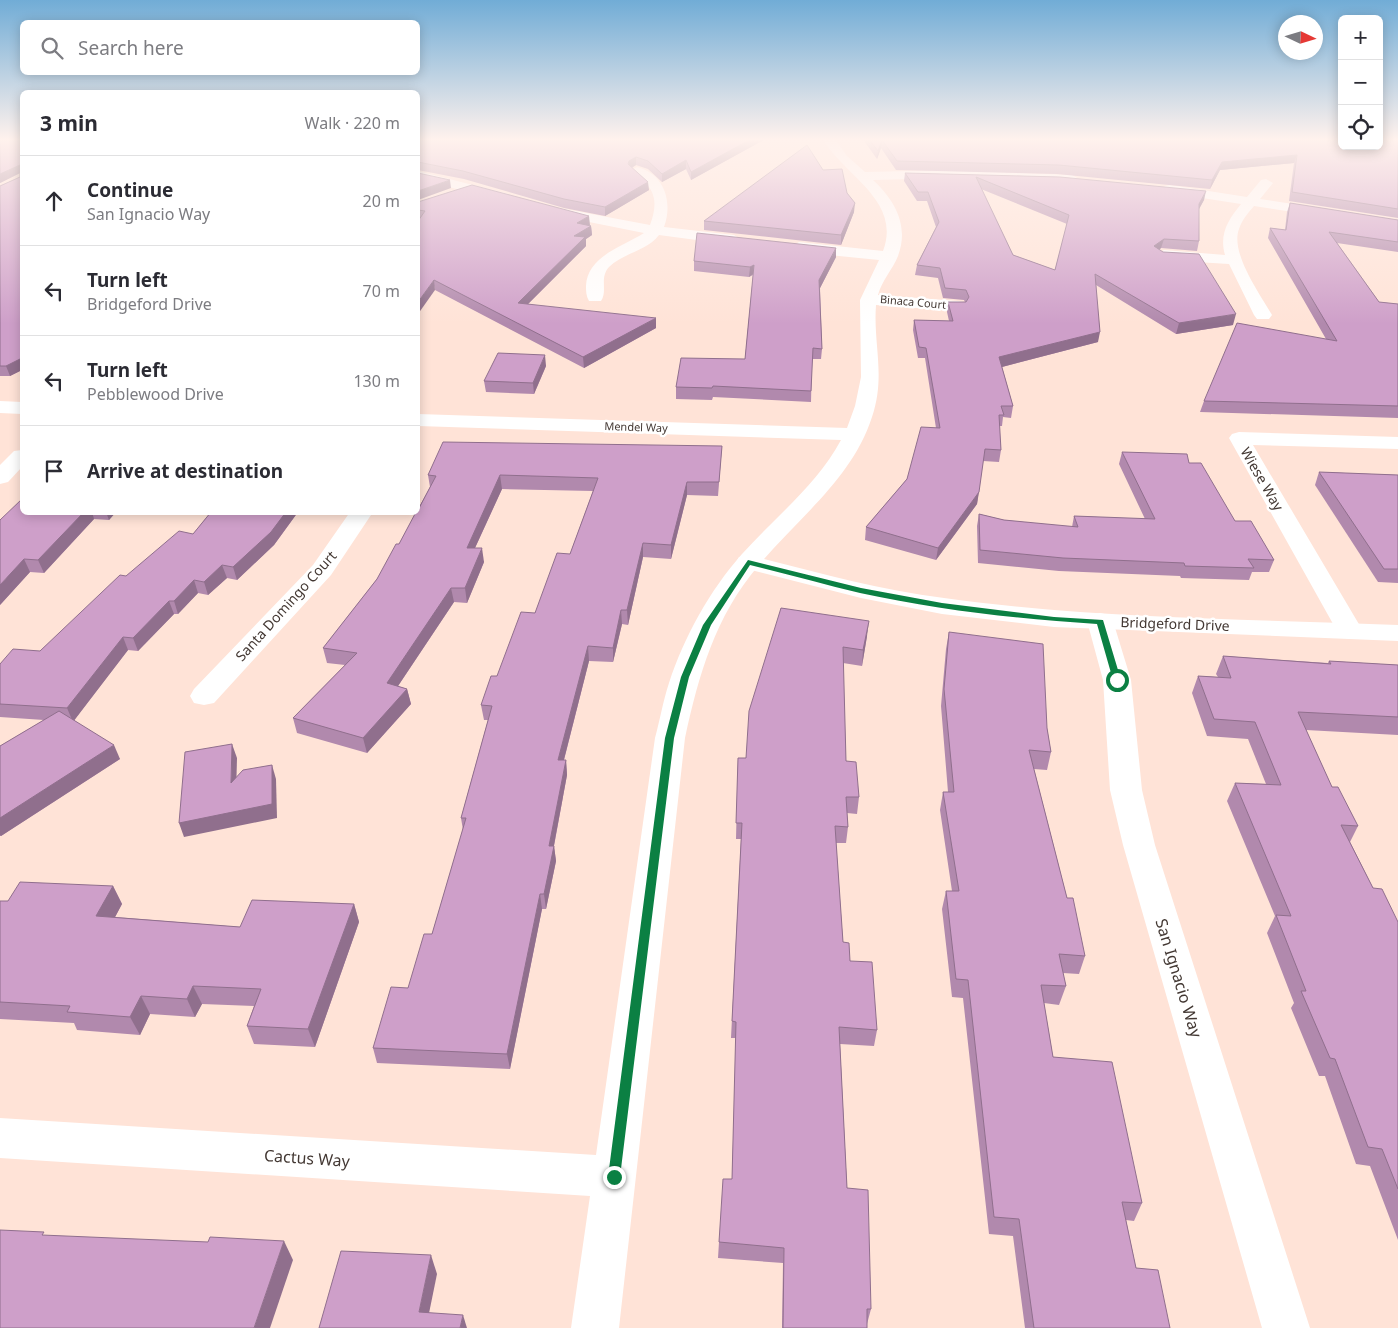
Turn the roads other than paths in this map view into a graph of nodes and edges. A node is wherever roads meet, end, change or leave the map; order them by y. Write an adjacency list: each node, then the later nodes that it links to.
1 (514, 200): 5 (street)
2 (663, 200): 9 (street)
3 (883, 200): 13 (street)
4 (1239, 200): 6 (street)
5 (521, 202)
6 (1253, 202): 8 (street); 14 (street)
7 (540, 208): 9 (street)
8 (1398, 224)
9 (654, 231): 10 (street); 15 (street)
10 (746, 242)
11 (784, 245): 13 (street)
12 (1161, 255): 14 (street)
13 (890, 256): 16 (street)
14 (1235, 260): 18 (street)
15 (595, 297)
16 (868, 299): 17 (street, Binaca Court); 22 (street)
17 (958, 306)
18 (1262, 315)
19 (0, 407): 20 (street)
20 (20, 408)
21 (420, 420): 22 (street, Mendel Way)
22 (855, 434): 27 (street)
23 (1398, 443): 29 (street, Wiese Way)
24 (20, 458): 25 (street)
25 (0, 477)
26 (360, 515): 31 (street, Santa Domingo Court)
27 (748, 562): 28 (street, Bridgeford Drive); 33 (street)
28 (1100, 622): 29 (street, Bridgeford Drive); 35 (street, San Ignacio Way)
29 (1350, 631): 30 (street, Bridgeford Drive)
30 (1398, 633)
31 (204, 696)
32 (0, 1138): 33 (street, Cactus Way)
33 (614, 1177): 34 (street)
34 (595, 1328)
35 (1286, 1328)

